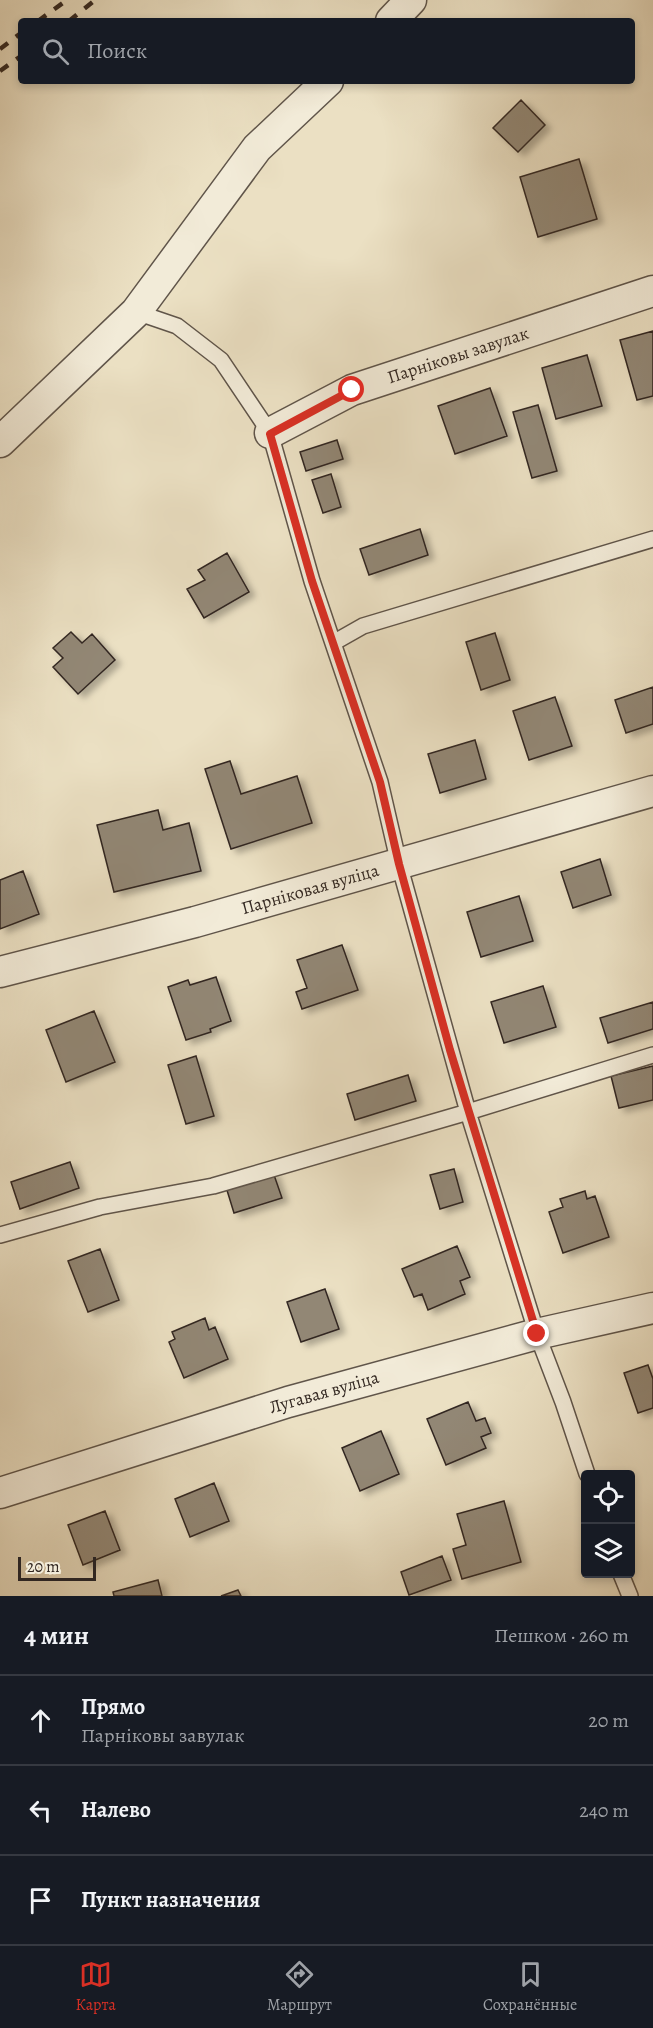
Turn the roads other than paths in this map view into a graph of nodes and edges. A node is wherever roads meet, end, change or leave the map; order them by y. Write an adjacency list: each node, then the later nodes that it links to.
1 (411, 0): 2 (street)
2 (394, 18)
3 (325, 84): 5 (street)
4 (653, 291): 6 (street, Парніковы завулак)
5 (136, 312): 6 (lane); 7 (street)
6 (270, 434): 9 (lane)
7 (0, 442)
8 (653, 539): 9 (lane)
9 (333, 643): 11 (lane)
10 (653, 791): 11 (street, Парніковая вуліца)
11 (399, 864): 12 (street, Парніковая вуліца); 14 (lane)
12 (0, 972)
13 (653, 1055): 14 (lane)
14 (468, 1112): 15 (lane); 17 (lane)
15 (0, 1234)
16 (653, 1308): 17 (street, Лугавая вуліца)
17 (537, 1334): 18 (lane); 19 (street, Лугавая вуліца)
18 (585, 1470)
19 (0, 1493)
20 (623, 1578): 21 (lane)
21 (630, 1596)

